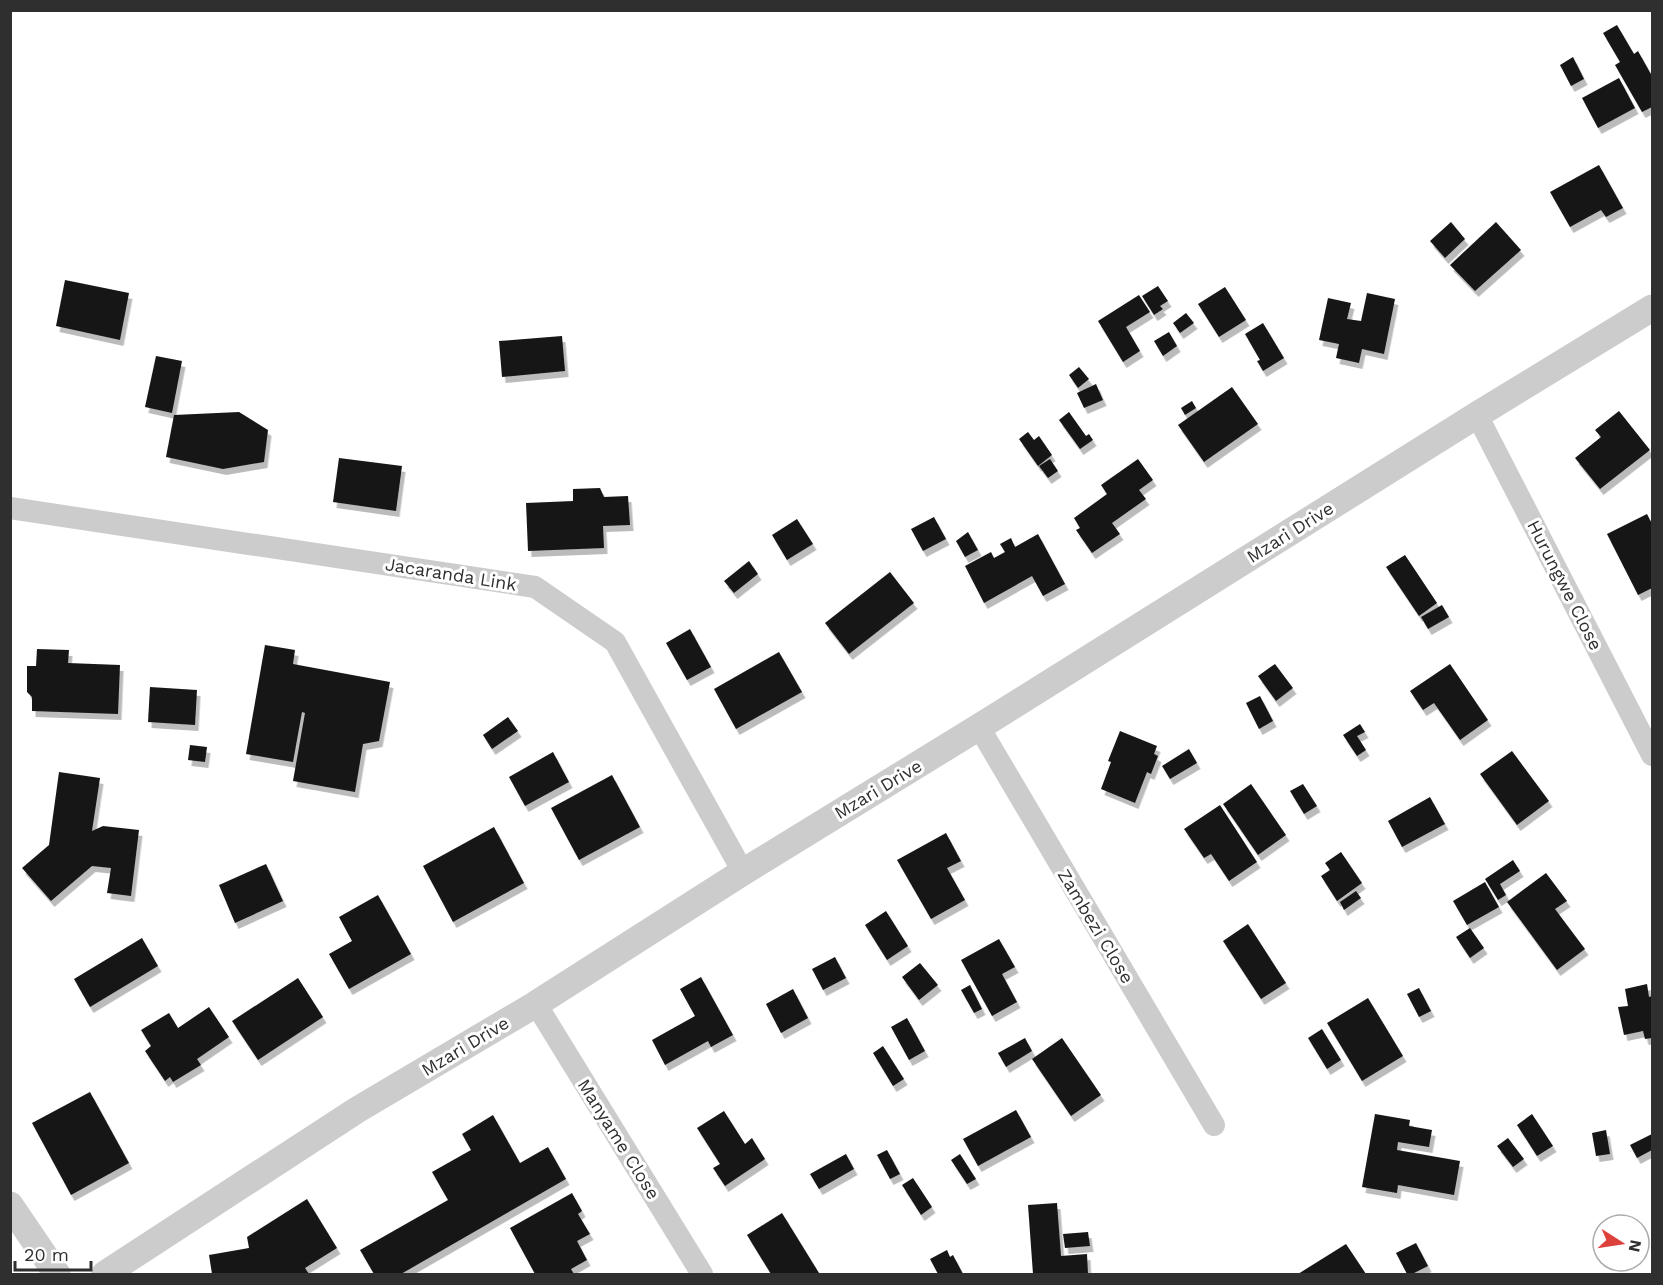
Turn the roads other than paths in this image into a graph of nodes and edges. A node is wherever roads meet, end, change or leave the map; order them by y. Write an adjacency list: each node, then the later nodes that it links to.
1 (1653, 308): 2 (street, Mzari Drive)
2 (1477, 415): 4 (street, Mzari Drive); 5 (street, Hurungwe Close)
3 (10, 508): 6 (street, Jacaranda Link)
4 (979, 727): 6 (street, Mzari Drive); 8 (street, Zambezi Close)
5 (1653, 755)
6 (743, 872): 7 (street, Mzari Drive)
7 (536, 1004): 11 (street, Mzari Drive); 12 (street, Manyame Close)
8 (1214, 1125)
9 (10, 1205): 10 (street)
10 (57, 1275)
11 (105, 1275)
12 (702, 1275)

